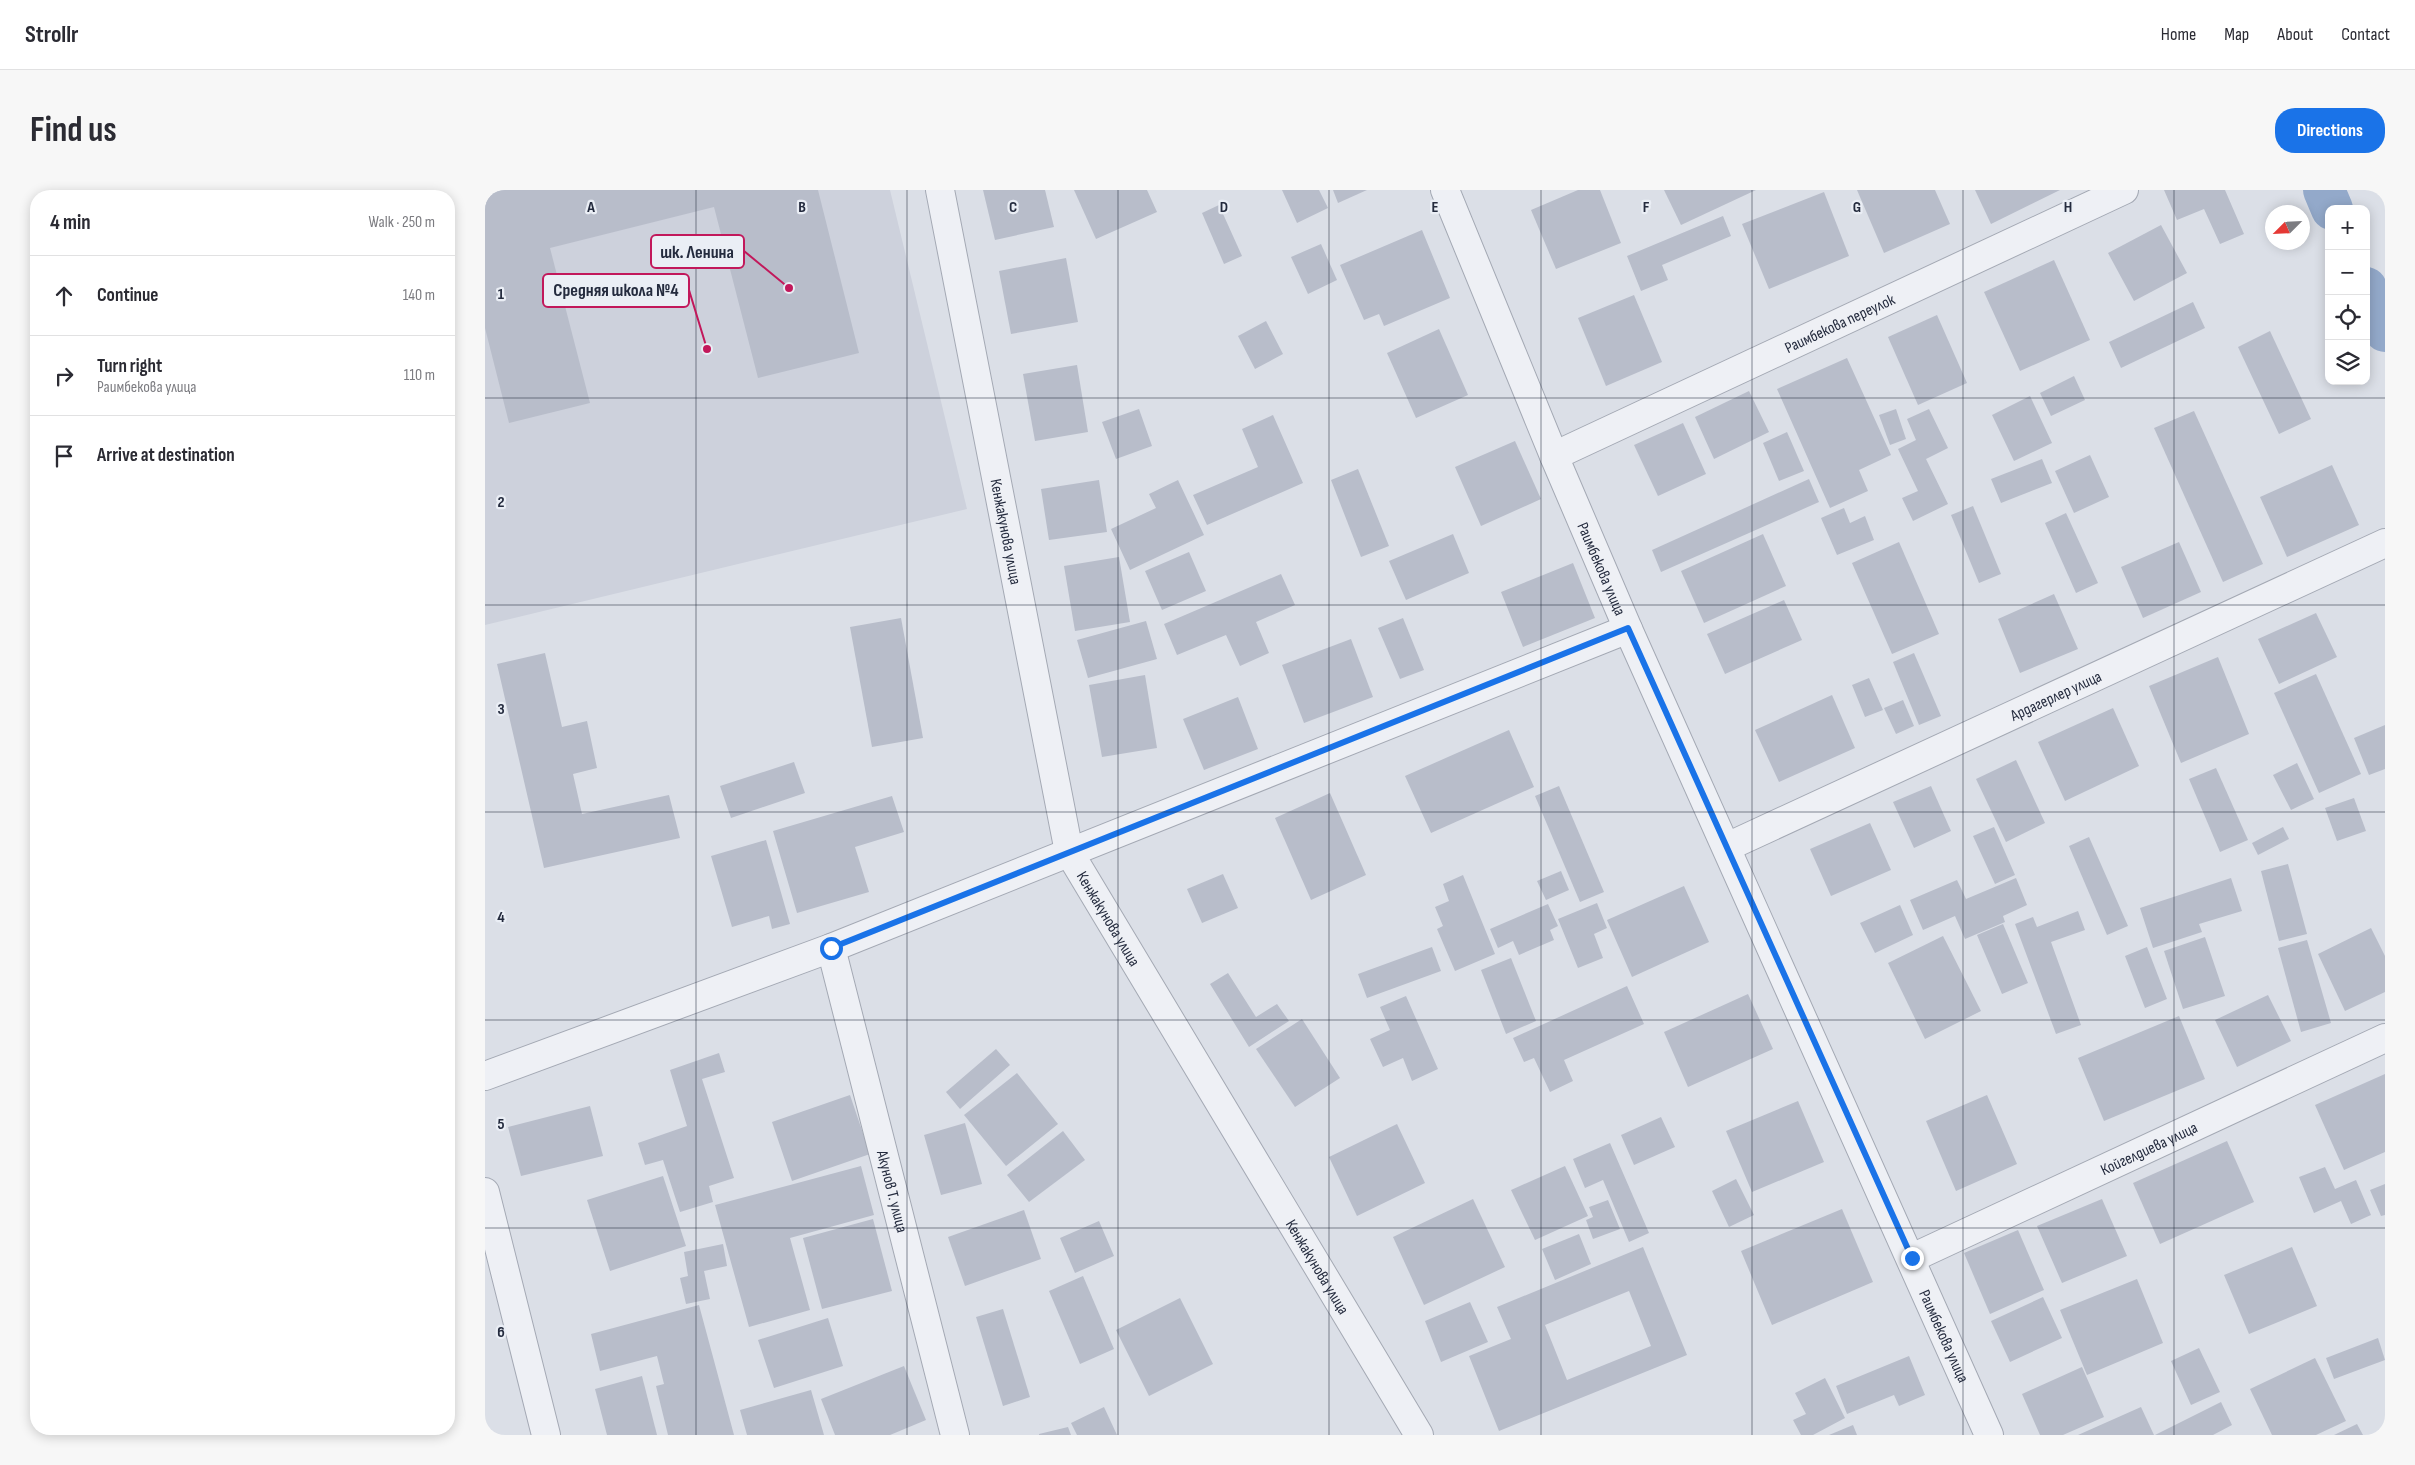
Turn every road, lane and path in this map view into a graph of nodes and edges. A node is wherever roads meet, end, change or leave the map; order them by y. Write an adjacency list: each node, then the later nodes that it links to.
1 (940, 190): 8 (street, Кенжакунова улица)
2 (1445, 190): 4 (street, Раимбекова улица)
3 (2124, 190): 4 (street, Раимбекова переулок)
4 (1554, 456): 6 (street, Раимбекова улица)
5 (2385, 543): 7 (street, Ардагерлер улица)
6 (1628, 628): 7 (street, Раимбекова улица); 8 (street)
7 (1727, 847): 13 (street, Раимбекова улица)
8 (1069, 852): 9 (street); 16 (street, Кенжакунова улица)
9 (831, 948): 11 (street); 15 (street, Акунов Т. улица)
10 (2385, 1038): 13 (street, Койгелдиева улица)
11 (485, 1076)
12 (485, 1192): 14 (street)
13 (1912, 1258): 17 (street, Раимбекова улица)
14 (546, 1435)
15 (955, 1435)
16 (1419, 1435)
17 (1989, 1435)

